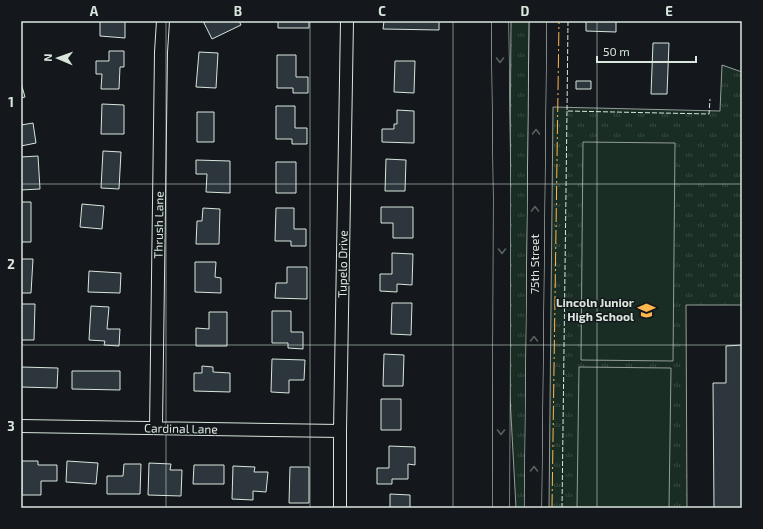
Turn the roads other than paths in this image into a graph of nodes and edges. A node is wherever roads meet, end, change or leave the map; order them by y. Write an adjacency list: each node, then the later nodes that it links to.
1 (163, 21): 6 (street, Thrush Lane)
2 (347, 21): 7 (street, Tupelo Drive)
3 (500, 21): 9 (main road, one-way to 9)
4 (538, 21): 10 (main road, 75th Street, one-way to 4)
5 (21, 426): 6 (street, Cardinal Lane)
6 (156, 428): 7 (street, Cardinal Lane)
7 (340, 431): 8 (street, Tupelo Drive)
8 (340, 508)
9 (501, 508)
10 (533, 508)

